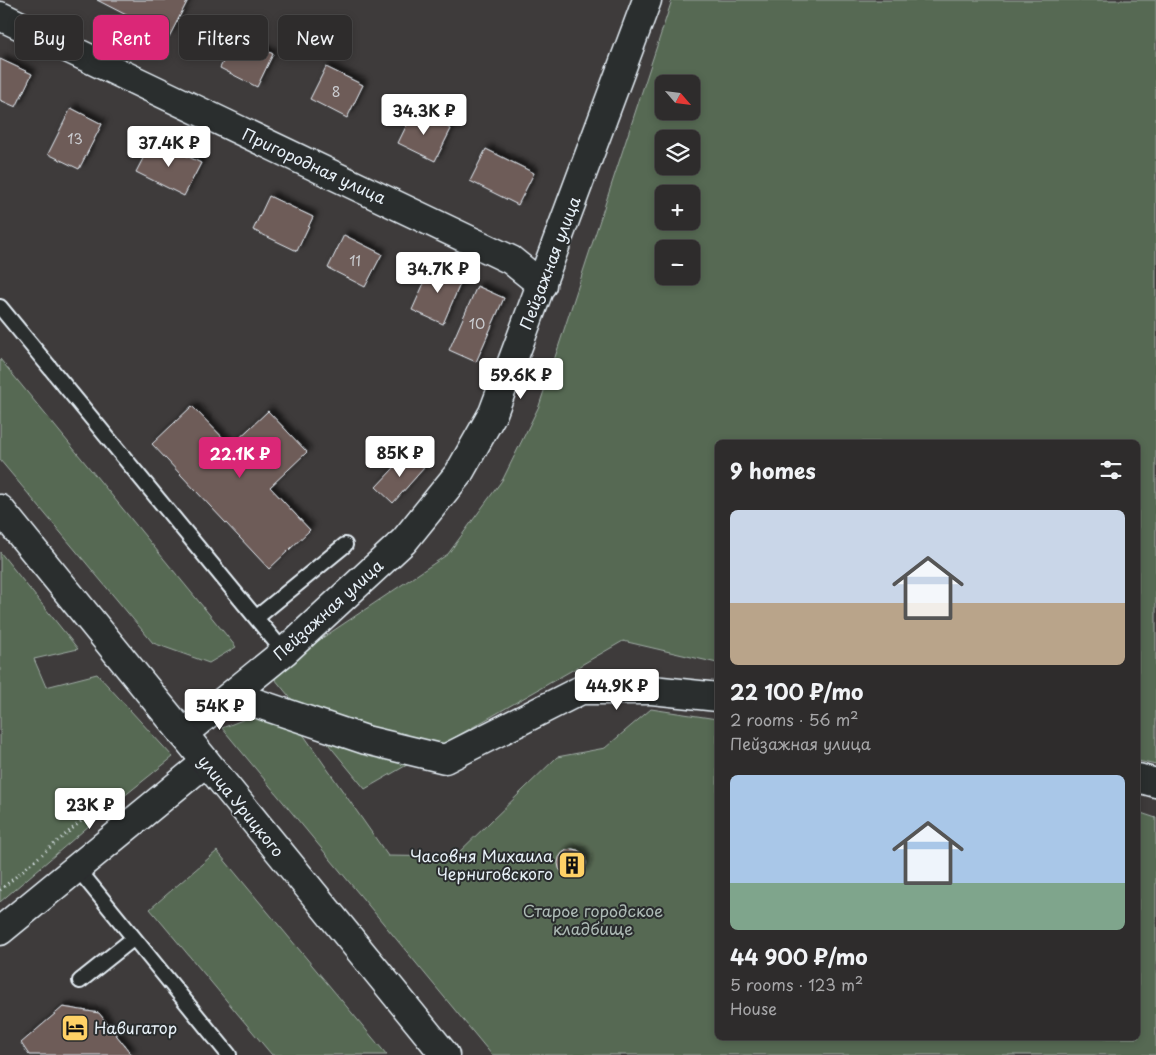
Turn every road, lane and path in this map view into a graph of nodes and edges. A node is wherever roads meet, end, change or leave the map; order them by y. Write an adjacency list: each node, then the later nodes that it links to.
1 (647, 0): 3 (street, Пейзажная улица)
2 (0, 16): 3 (street, Пригородная улица)
3 (542, 285): 8 (street, Пейзажная улица)
4 (0, 307): 7 (lane)
5 (0, 509): 11 (street, улица Урицкого)
6 (345, 545): 7 (lane)
7 (256, 618): 8 (lane)
8 (284, 652): 9 (street, Пейзажная улица)
9 (232, 695): 10 (street); 11 (street, Пейзажная улица)
10 (715, 697)
11 (182, 734): 12 (street, улица Урицкого)
12 (206, 762): 16 (street); 22 (street, улица Урицкого)
13 (1140, 779): 14 (street)
14 (1156, 783)
15 (100, 806): 17 (path)
16 (77, 868): 18 (street); 19 (lane)
17 (0, 890)
18 (0, 931)
19 (134, 938): 20 (lane); 21 (lane)
20 (80, 981)
21 (229, 1055)
22 (445, 1055)

